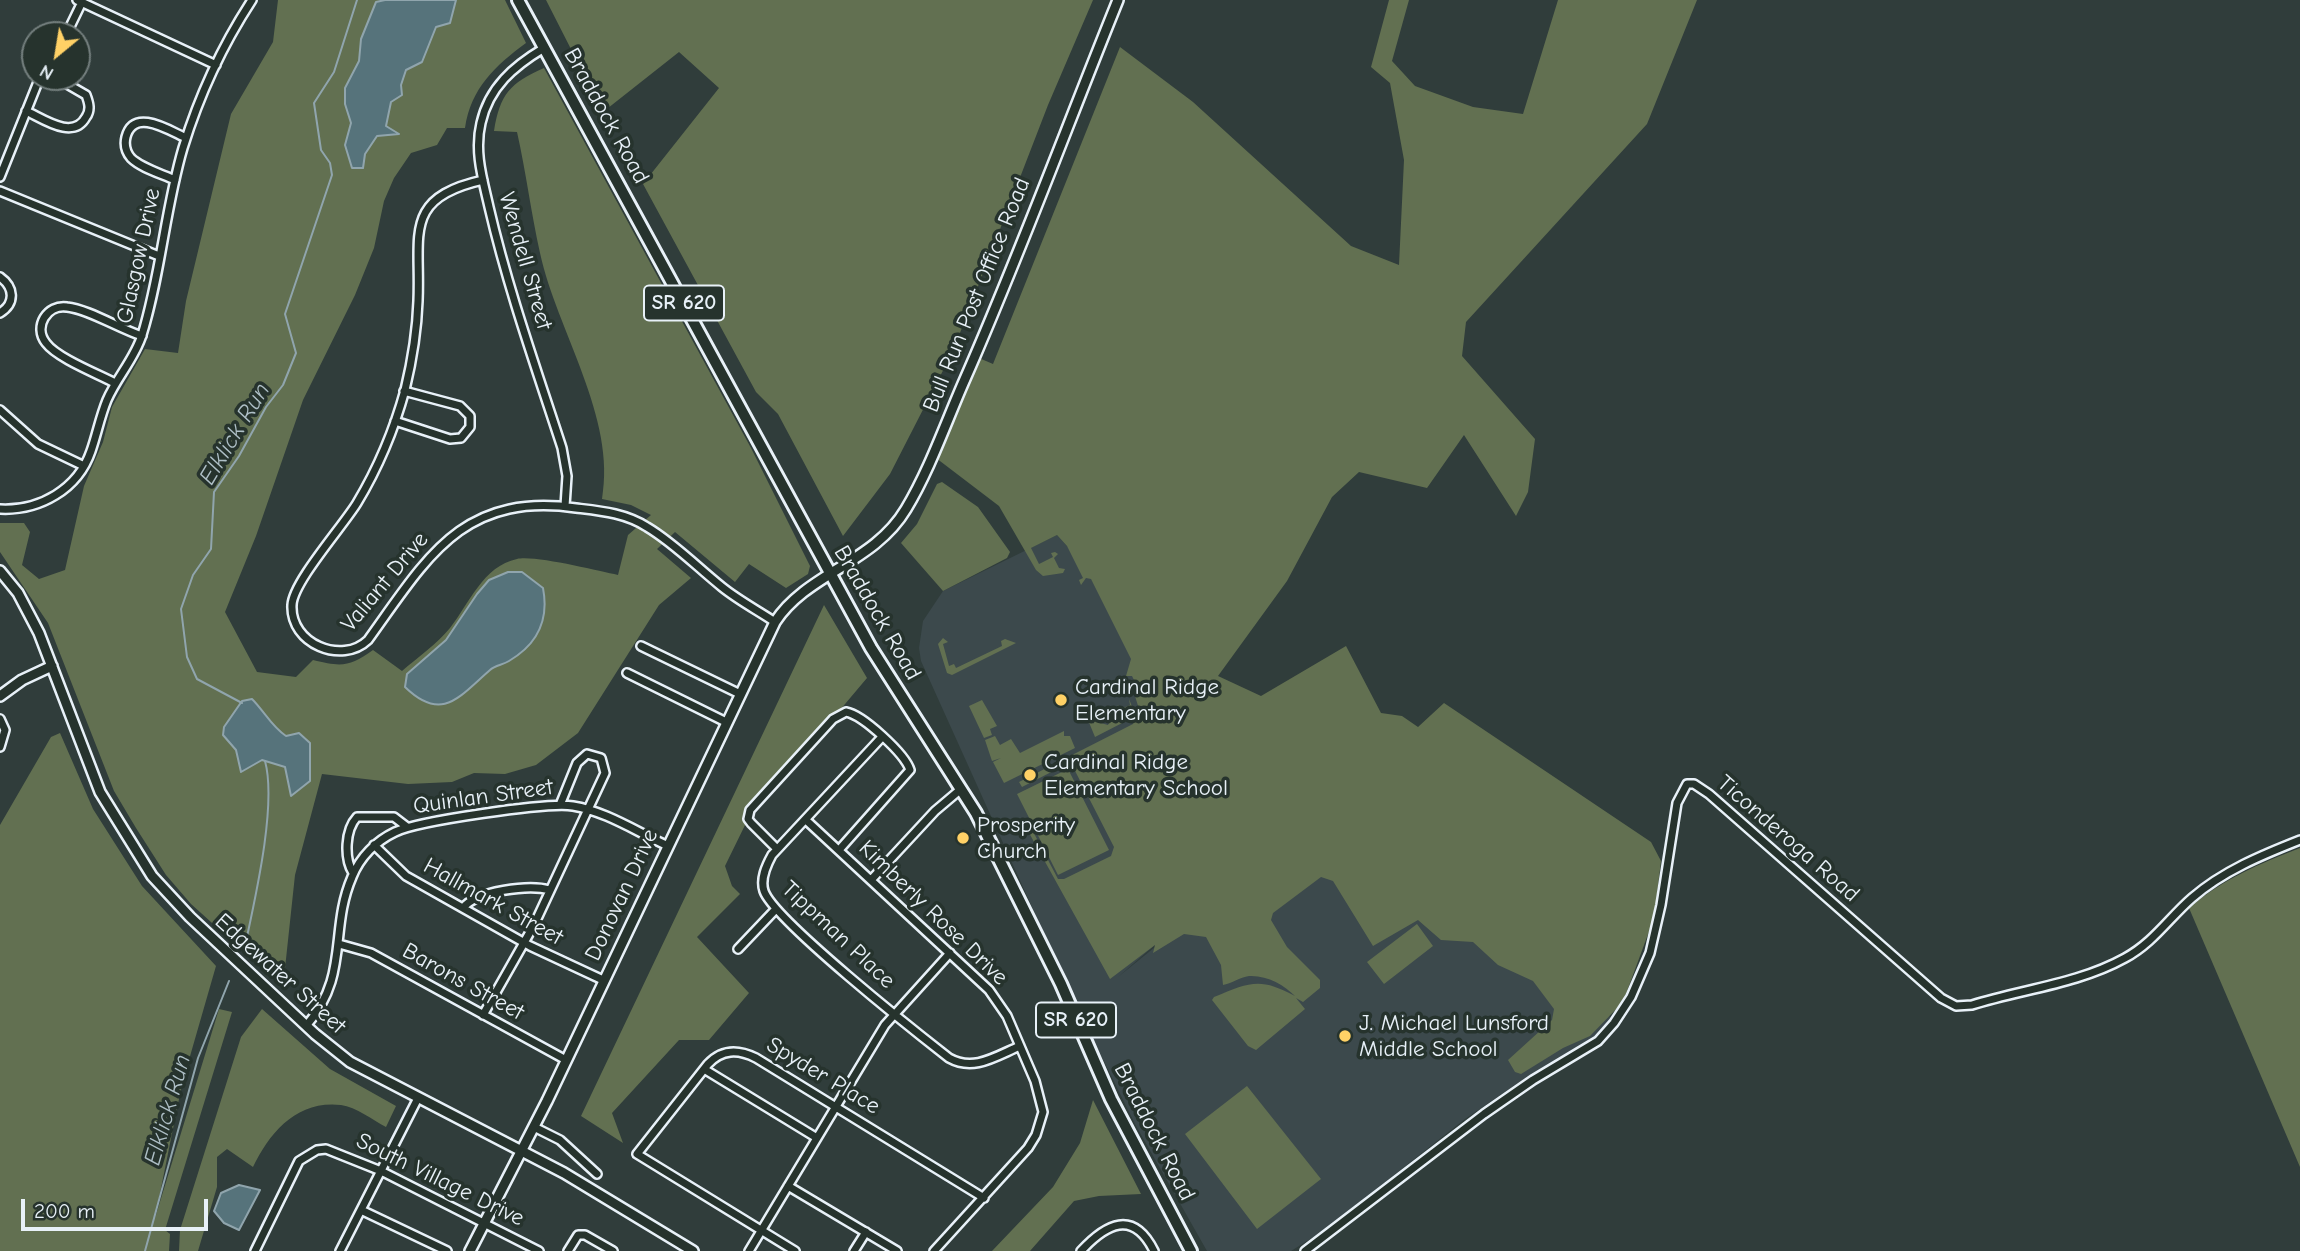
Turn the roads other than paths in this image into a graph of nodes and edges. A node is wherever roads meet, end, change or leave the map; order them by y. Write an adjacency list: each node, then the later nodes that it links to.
1 (252, 0): 7 (street, Glasgow Drive)
2 (518, 0): 6 (main road, Braddock Road / SR 620)
3 (1118, 0): 28 (street, Bull Run Post Office Road)
4 (79, 1): 5 (street); 7 (street)
5 (71, 21)
6 (544, 48): 14 (street, Wendell Street); 28 (main road, Braddock Road / SR 620)
7 (216, 65): 11 (street, Glasgow Drive)
8 (34, 91): 10 (street)
9 (79, 91): 10 (street)
10 (26, 111): 12 (street)
11 (186, 138): 13 (street, Glasgow Drive); 13 (street)
12 (0, 177)
13 (175, 180): 16 (street, Glasgow Drive)
14 (483, 180): 21 (street, Valiant Drive); 25 (street, Wendell Street)
15 (0, 191): 16 (street)
16 (159, 256): 19 (street, Glasgow Drive)
17 (0, 277): 18 (street)
18 (0, 313)
19 (142, 336): 20 (street, Glasgow Drive); 20 (street)
20 (116, 383): 24 (street, Glasgow Drive)
21 (404, 391): 23 (street, Valiant Drive); 23 (street)
22 (0, 410): 24 (street)
23 (396, 421): 25 (street, Valiant Drive)
24 (84, 466): 26 (street, Glasgow Drive)
25 (565, 506): 29 (street, Valiant Drive)
26 (0, 509)
27 (0, 571): 31 (street, Edgewater Street)
28 (831, 575): 29 (street, Donovan Drive); 39 (main road, Braddock Road / SR 620)
29 (775, 622): 33 (street, Donovan Drive)
30 (641, 646): 33 (street)
31 (52, 666): 34 (street); 61 (street, Edgewater Street)
32 (627, 673): 36 (street)
33 (740, 694): 36 (street, Donovan Drive)
34 (0, 696)
35 (0, 719): 38 (street)
36 (726, 722): 46 (street, Donovan Drive)
37 (882, 737): 42 (street, Tippman Place); 47 (street); 48 (street)
38 (0, 747)
39 (961, 789): 50 (street); 93 (main road, Braddock Road / SR 620)
40 (560, 805): 41 (street, Quinlan Street); 41 (street); 43 (street, Quinlan Street)
41 (588, 809): 46 (street, Quinlan Street); 51 (street)
42 (807, 821): 47 (street, Tippman Place); 48 (street, Kimberly Rose Drive)
43 (407, 827): 45 (street, Quinlan Street); 49 (street)
44 (2300, 840): 94 (street, Ticonderoga Road)
45 (374, 845): 49 (street, Quinlan Street); 52 (street, Hallmark Street)
46 (666, 845): 58 (street, Donovan Drive)
47 (778, 849): 53 (street, Tippman Place)
48 (839, 850): 50 (street, Kimberly Rose Drive)
49 (353, 873): 55 (street, Quinlan Street)
50 (872, 880): 57 (street, Kimberly Rose Drive)
51 (550, 890): 52 (street); 54 (street)
52 (463, 908): 54 (street, Hallmark Street)
53 (776, 909): 56 (street); 59 (street, Tippman Place)
54 (524, 943): 58 (street, Hallmark Street); 60 (street)
55 (339, 944): 60 (street, Barons Street); 61 (street, Quinlan Street)
56 (738, 949)
57 (950, 953): 59 (street); 62 (street, Kimberly Rose Drive)
58 (603, 980): 63 (street, Donovan Drive)
59 (895, 1013): 62 (street, Tippman Place); 66 (street)
60 (483, 1016): 63 (street, Barons Street)
61 (306, 1026): 65 (street, Edgewater Street)
62 (1020, 1046): 73 (street, Kimberly Rose Drive)
63 (566, 1060): 67 (street, Donovan Drive)
64 (705, 1069): 66 (street, Spyder Place); 68 (street); 76 (street, Spyder Place)
65 (418, 1098): 69 (street, Edgewater Street); 70 (street)
66 (836, 1106): 68 (street); 73 (street, Spyder Place)
67 (534, 1127): 69 (street, Donovan Drive); 71 (street)
68 (817, 1138): 72 (street)
69 (522, 1151): 75 (street, Donovan Drive); 85 (street, Edgewater Street)
70 (381, 1171): 74 (street); 75 (street, South Village Drive); 78 (street, South Village Drive)
71 (597, 1174)
72 (788, 1186): 76 (street); 77 (street)
73 (984, 1198): 90 (street, Kimberly Rose Drive)
74 (361, 1210): 79 (street); 80 (street)
75 (484, 1223): 81 (street, Donovan Drive); 82 (street, South Village Drive)
76 (761, 1230): 86 (street); 87 (street)
77 (866, 1232): 88 (street); 89 (street)
78 (255, 1251)
79 (340, 1251)
80 (447, 1251)
81 (470, 1251)
82 (539, 1251)
83 (568, 1251): 84 (street)
84 (613, 1251)
85 (693, 1251)
86 (748, 1251)
87 (795, 1251)
88 (854, 1251)
89 (897, 1251)
90 (934, 1251)
91 (1081, 1251): 92 (street)
92 (1154, 1251)
93 (1191, 1251)
94 (1305, 1251)

